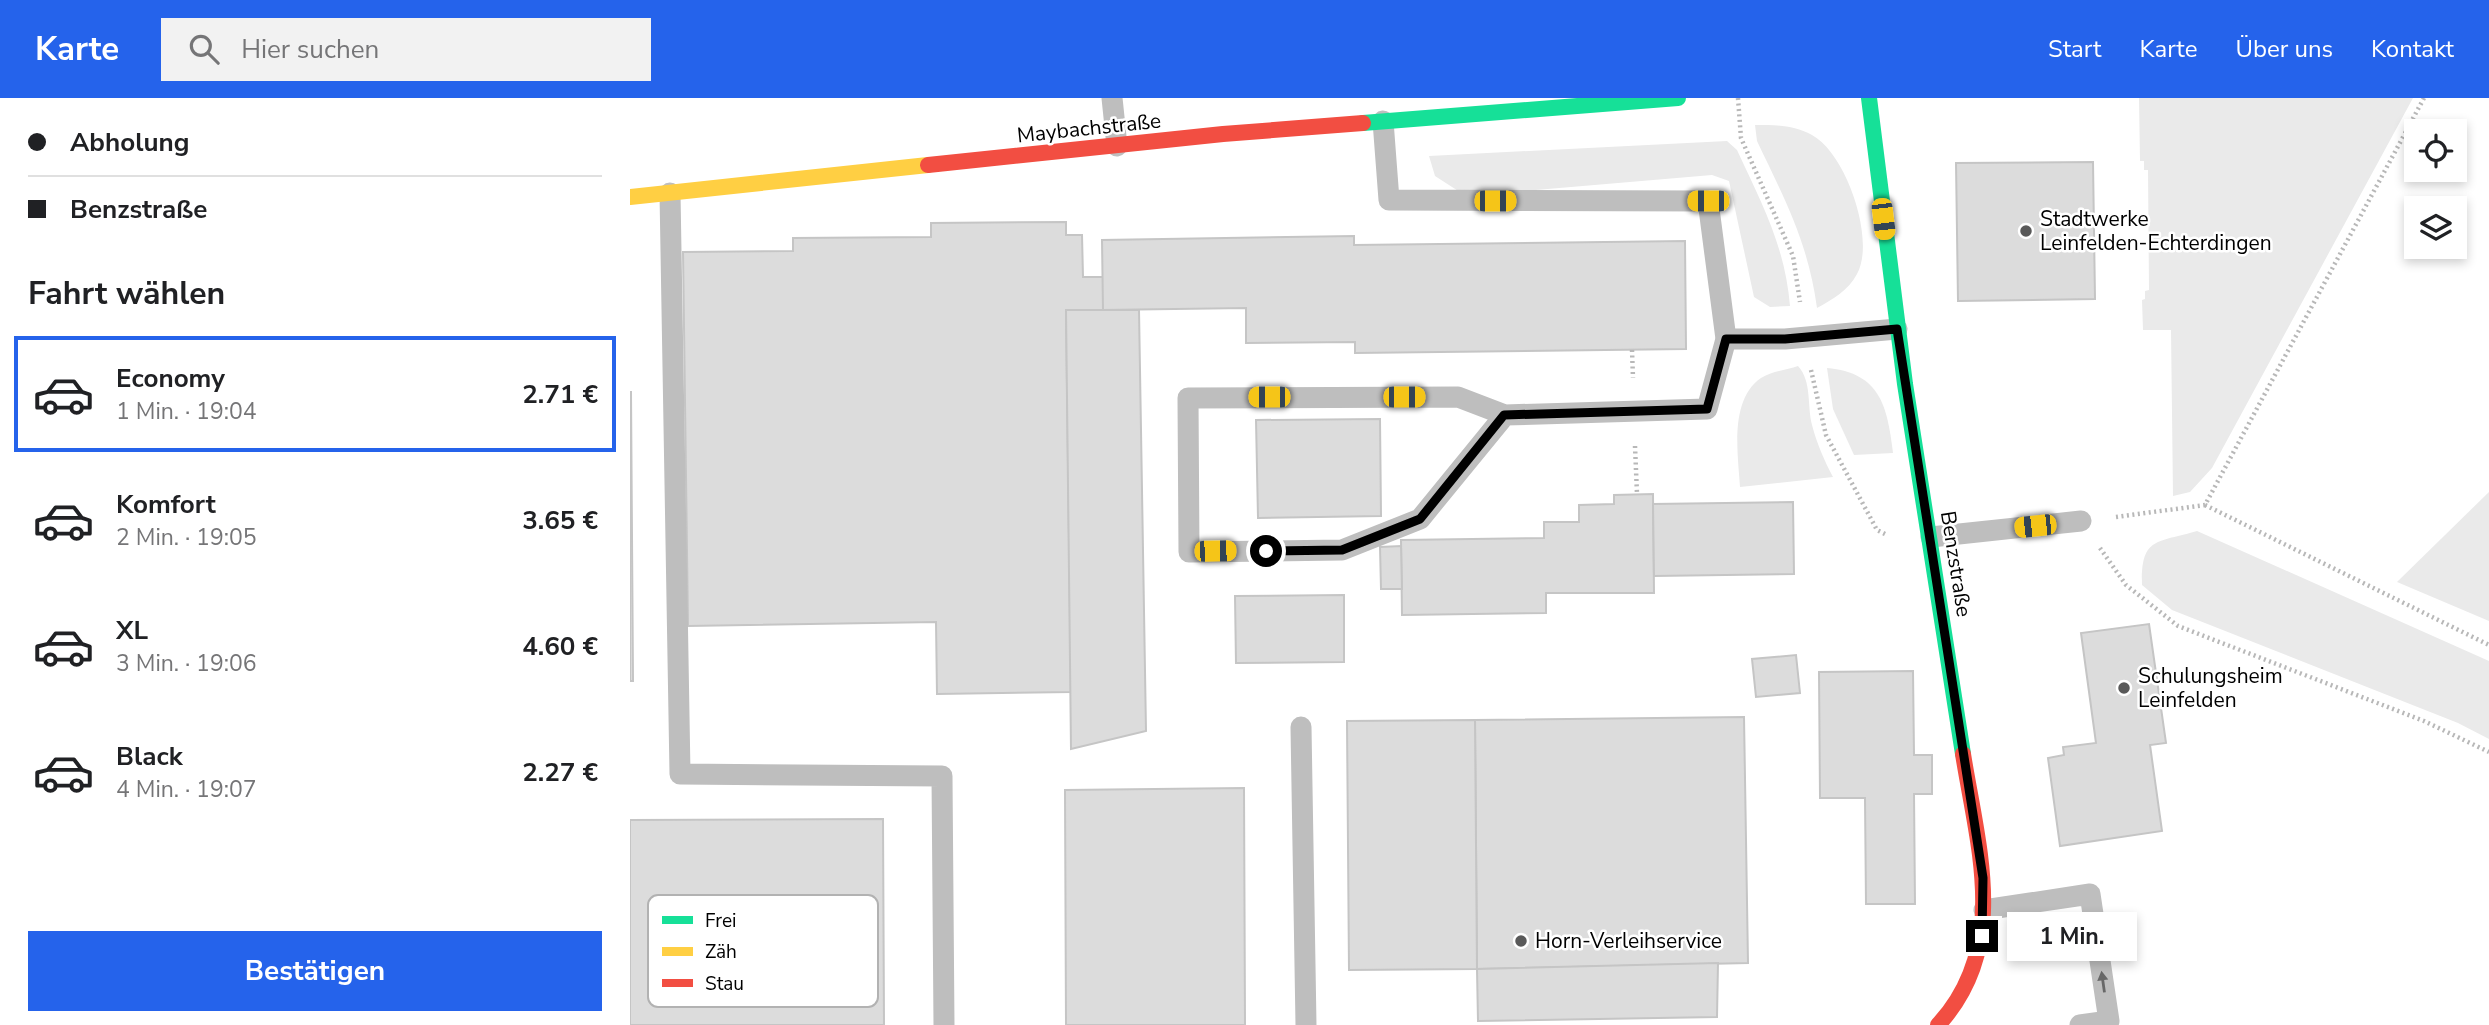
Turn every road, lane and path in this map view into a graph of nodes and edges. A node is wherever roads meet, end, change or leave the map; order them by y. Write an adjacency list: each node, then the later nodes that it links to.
1 (1112, 98): 6 (lane)
2 (1678, 98): 5 (main road, Maybachstraße)
3 (1869, 98): 9 (main road, Benzstraße)
4 (2424, 98): 12 (path)
5 (1383, 121): 6 (main road, Maybachstraße); 10 (lane)
6 (1117, 146): 7 (main road, Maybachstraße)
7 (670, 192): 8 (main road, Maybachstraße); 19 (lane)
8 (630, 197)
9 (1897, 329): 10 (lane); 14 (main road, Benzstraße)
10 (1726, 339): 11 (lane)
11 (1504, 415): 11 (lane)
12 (2205, 505): 13 (path); 15 (path)
13 (2081, 521): 14 (lane); 17 (path)
14 (1931, 537): 18 (main road, Benzstraße)
15 (2489, 645)
16 (1301, 727): 20 (lane)
17 (2489, 752)
18 (1984, 910): 21 (main road, Benzstraße); 22 (lane, one-way to 18)
19 (944, 1025)
20 (1306, 1025)
21 (1938, 1025)
22 (2080, 1025)

